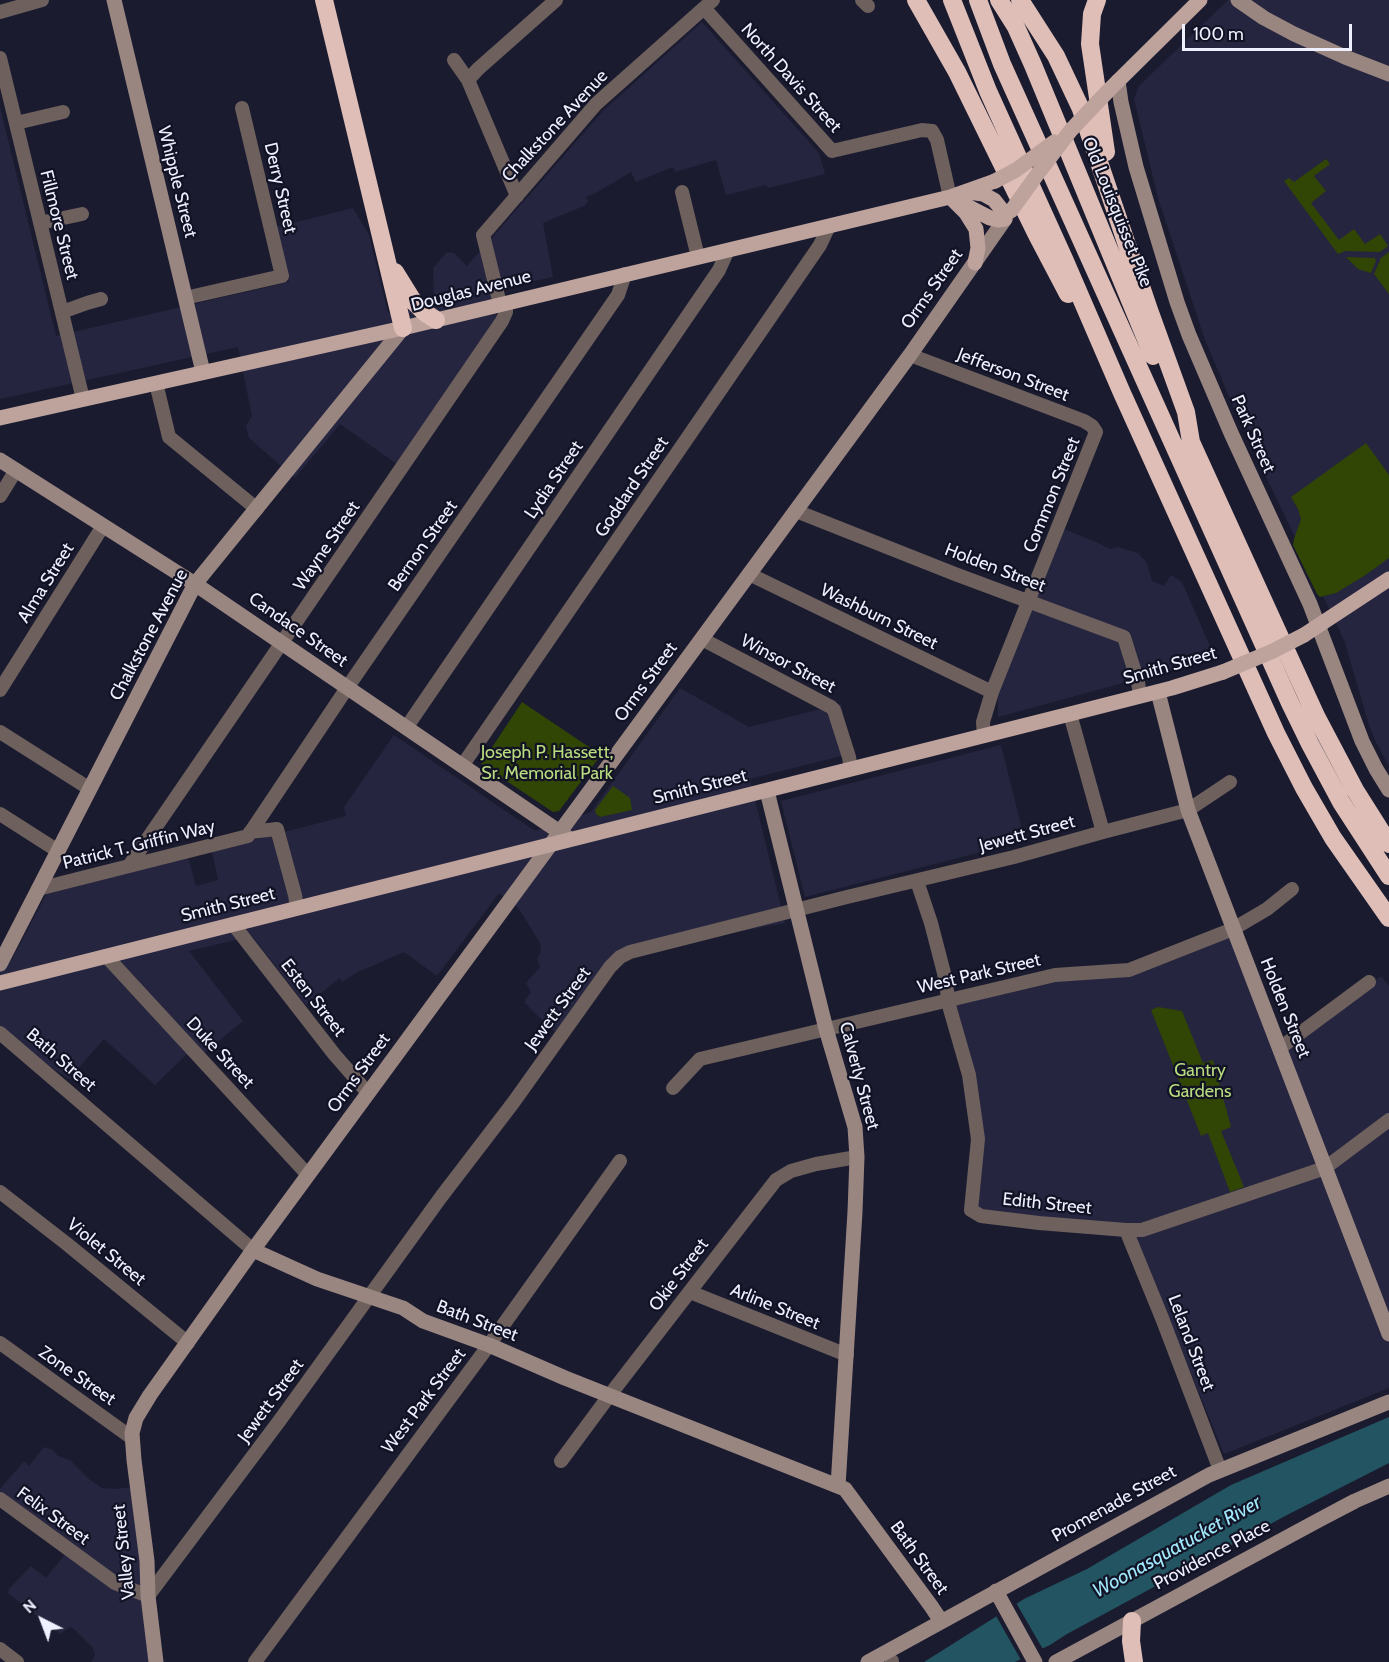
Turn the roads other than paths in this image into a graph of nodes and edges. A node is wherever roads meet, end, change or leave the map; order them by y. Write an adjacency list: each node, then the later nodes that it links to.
1 (42, 0): 14 (street)
2 (114, 0): 38 (street, Whipple Street)
3 (324, 0): 33 (highway)
4 (556, 0): 18 (street)
5 (916, 0): 47 (highway)
6 (952, 0): 47 (highway)
7 (978, 0): 88 (highway)
8 (1020, 0): 28 (highway)
9 (1097, 0): 28 (highway)
10 (1200, 0): 19 (main road, Orms Street)
11 (1238, 0): 17 (street)
12 (1000, 1): 51 (highway, Old Louisquisset Pike)
13 (709, 4): 26 (street, Chalkstone Avenue); 27 (street, North Davis Street)
14 (0, 12)
15 (0, 58): 22 (street, Fillmore Street)
16 (454, 60): 18 (street)
17 (1389, 74)
18 (468, 80): 26 (street)
19 (1114, 86): 23 (main road, Orms Street, bridge); 62 (street, Park Street)
20 (242, 108): 38 (street, Derry Street)
21 (63, 112): 22 (street)
22 (16, 123): 31 (street, Fillmore Street)
23 (1071, 130): 25 (main road, Douglas Avenue, bridge); 30 (main road, Orms Street, bridge)
24 (682, 192): 35 (street)
25 (965, 192): 27 (main road, Douglas Avenue); 30 (main road)
26 (517, 196): 40 (street, Chalkstone Avenue)
27 (950, 197): 30 (main road); 32 (main road, Douglas Avenue); 36 (main road)
28 (1114, 204): 51 (highway)
29 (82, 214): 31 (street)
30 (1008, 215): 36 (street, Orms Street)
31 (40, 224): 41 (street, Fillmore Street)
32 (829, 226): 34 (main road, Douglas Avenue); 74 (street, Goddard Street)
33 (383, 245): 42 (highway); 43 (highway)
34 (728, 250): 35 (main road, Douglas Avenue); 71 (street, Lydia Street)
35 (698, 257): 37 (main road, Douglas Avenue)
36 (975, 263): 44 (street, Orms Street)
37 (625, 274): 40 (main road, Douglas Avenue); 65 (street, Bernon Street)
38 (185, 298): 45 (street, Whipple Street)
39 (101, 299): 41 (street)
40 (503, 304): 42 (main road, Douglas Avenue); 64 (street, Wayne Street)
41 (62, 312): 48 (street, Fillmore Street)
42 (436, 320): 43 (main road, Douglas Avenue)
43 (403, 328): 45 (main road, Douglas Avenue); 55 (street, Chalkstone Avenue)
44 (910, 355): 50 (street, Jefferson Street); 56 (street, Orms Street)
45 (203, 372): 46 (main road, Douglas Avenue)
46 (156, 383): 48 (main road, Douglas Avenue); 55 (street)
47 (1122, 393): 94 (highway)
48 (82, 399): 49 (main road, Douglas Avenue)
49 (0, 418)
50 (1095, 436): 61 (street, Common Street)
51 (1191, 442): 85 (highway)
52 (0, 460): 53 (street, Candace Street)
53 (16, 470): 54 (street); 57 (street, Candace Street)
54 (0, 496)
55 (257, 509): 60 (street, Chalkstone Avenue)
56 (796, 511): 58 (street, Orms Street); 61 (street, Holden Street)
57 (103, 526): 60 (street, Candace Street); 66 (street, Alma Street)
58 (749, 574): 63 (street, Orms Street); 67 (street, Washburn Street)
59 (1389, 581): 62 (main road, Smith Street)
60 (195, 584): 64 (street, Candace Street); 77 (street, Chalkstone Avenue)
61 (1029, 602): 67 (street, Common Street); 69 (street, Holden Street)
62 (1319, 626): 68 (main road, Smith Street, bridge); 79 (street, Park Street)
63 (702, 639): 75 (street, Winsor Street); 84 (street, Orms Street)
64 (283, 643): 65 (street, Candace Street); 87 (street, Wayne Street)
65 (347, 688): 71 (street, Candace Street); 83 (street, Bernon Street)
66 (0, 690)
67 (992, 692): 73 (street, Common Street)
68 (1158, 692): 69 (main road, Smith Street); 80 (street, Holden Street)
69 (1140, 696): 70 (main road, Smith Street)
70 (1070, 714): 73 (main road, Smith Street); 82 (street)
71 (406, 728): 74 (street, Candace Street)
72 (0, 732): 77 (street)
73 (984, 736): 75 (main road, Smith Street)
74 (462, 766): 84 (street, Candace Street)
75 (851, 769): 78 (main road, Smith Street)
76 (1230, 782): 80 (street, Jewett Street)
77 (90, 789): 86 (street, Chalkstone Avenue)
78 (767, 790): 84 (main road, Smith Street); 93 (street, Calverly Street)
79 (1389, 790)
80 (1188, 810): 82 (street, Jewett Street); 96 (street, Holden Street)
81 (0, 814): 86 (street)
82 (1103, 832): 89 (street, Jewett Street)
83 (249, 834): 87 (street, Patrick T. Griffin Way); 92 (street, Patrick T. Griffin Way)
84 (560, 838): 92 (main road, Smith Street); 107 (street, Orms Street)
85 (1389, 844)
86 (58, 851): 90 (street, Chalkstone Avenue)
87 (129, 866): 90 (street, Patrick T. Griffin Way)
88 (1389, 876)
89 (917, 881): 93 (street, Jewett Street); 102 (street)
90 (38, 889): 97 (street, Chalkstone Avenue)
91 (1292, 889): 96 (street, West Park Street)
92 (297, 908): 95 (main road, Smith Street)
93 (796, 910): 103 (street, Calverly Street); 117 (street, Jewett Street)
94 (1389, 918)
95 (233, 924): 98 (main road, Smith Street); 107 (street, Esten Street)
96 (1233, 929): 102 (street, West Park Street); 105 (street, Holden Street)
97 (4, 946): 99 (street, Chalkstone Avenue)
98 (105, 956): 100 (main road, Smith Street); 112 (street, Duke Street)
99 (0, 964)
100 (0, 982)
101 (1368, 982): 105 (street)
102 (949, 1000): 103 (street, West Park Street); 114 (street, Edith Street)
103 (826, 1029): 106 (street, West Park Street); 109 (street, Calverly Street)
104 (0, 1033): 115 (street, Bath Street)
105 (1281, 1048): 111 (street, Holden Street)
106 (673, 1088)
107 (368, 1094): 112 (street, Orms Street)
108 (1389, 1120): 111 (street, Edith Street)
109 (857, 1157): 116 (street, Okie Street); 122 (street, Calverly Street)
110 (620, 1161): 121 (street, West Park Street)
111 (1325, 1168): 114 (street, Edith Street); 118 (street, Holden Street)
112 (308, 1175): 115 (street, Orms Street)
113 (0, 1192): 120 (street, Violet Street)
114 (1126, 1230): 127 (street, Leland Street)
115 (254, 1250): 117 (street, Bath Street); 120 (street, Orms Street)
116 (690, 1292): 122 (street, Arline Street); 123 (street, Okie Street)
117 (370, 1296): 121 (street, Bath Street); 132 (street, Jewett Street)
118 (1389, 1334)
119 (0, 1343): 125 (street, Zone Street)
120 (188, 1343): 125 (street, Orms Street)
121 (489, 1345): 123 (street, Bath Street); 139 (street, West Park Street)
122 (847, 1355): 128 (street, Calverly Street)
123 (609, 1396): 126 (street, Okie Street); 128 (street, Bath Street)
124 (1389, 1402): 127 (street, Promenade Street)
125 (132, 1438): 132 (street, Valley Street)
126 (561, 1461)
127 (1220, 1470): 131 (street, Promenade Street)
128 (838, 1486): 133 (street, Bath Street)
129 (1389, 1486): 134 (street, Providence Place)
130 (0, 1499): 132 (street, Felix Street)
131 (996, 1592): 133 (street, Promenade Street); 136 (street)
132 (148, 1596): 138 (street, Valley Street)
133 (941, 1621): 140 (street, Promenade Street)
134 (1132, 1621): 141 (street, Providence Place); 142 (highway)
135 (0, 1649): 137 (street)
136 (1035, 1660)
137 (17, 1662)
138 (156, 1662)
139 (255, 1662)
140 (868, 1662)
141 (1056, 1662)
142 (1134, 1662)

